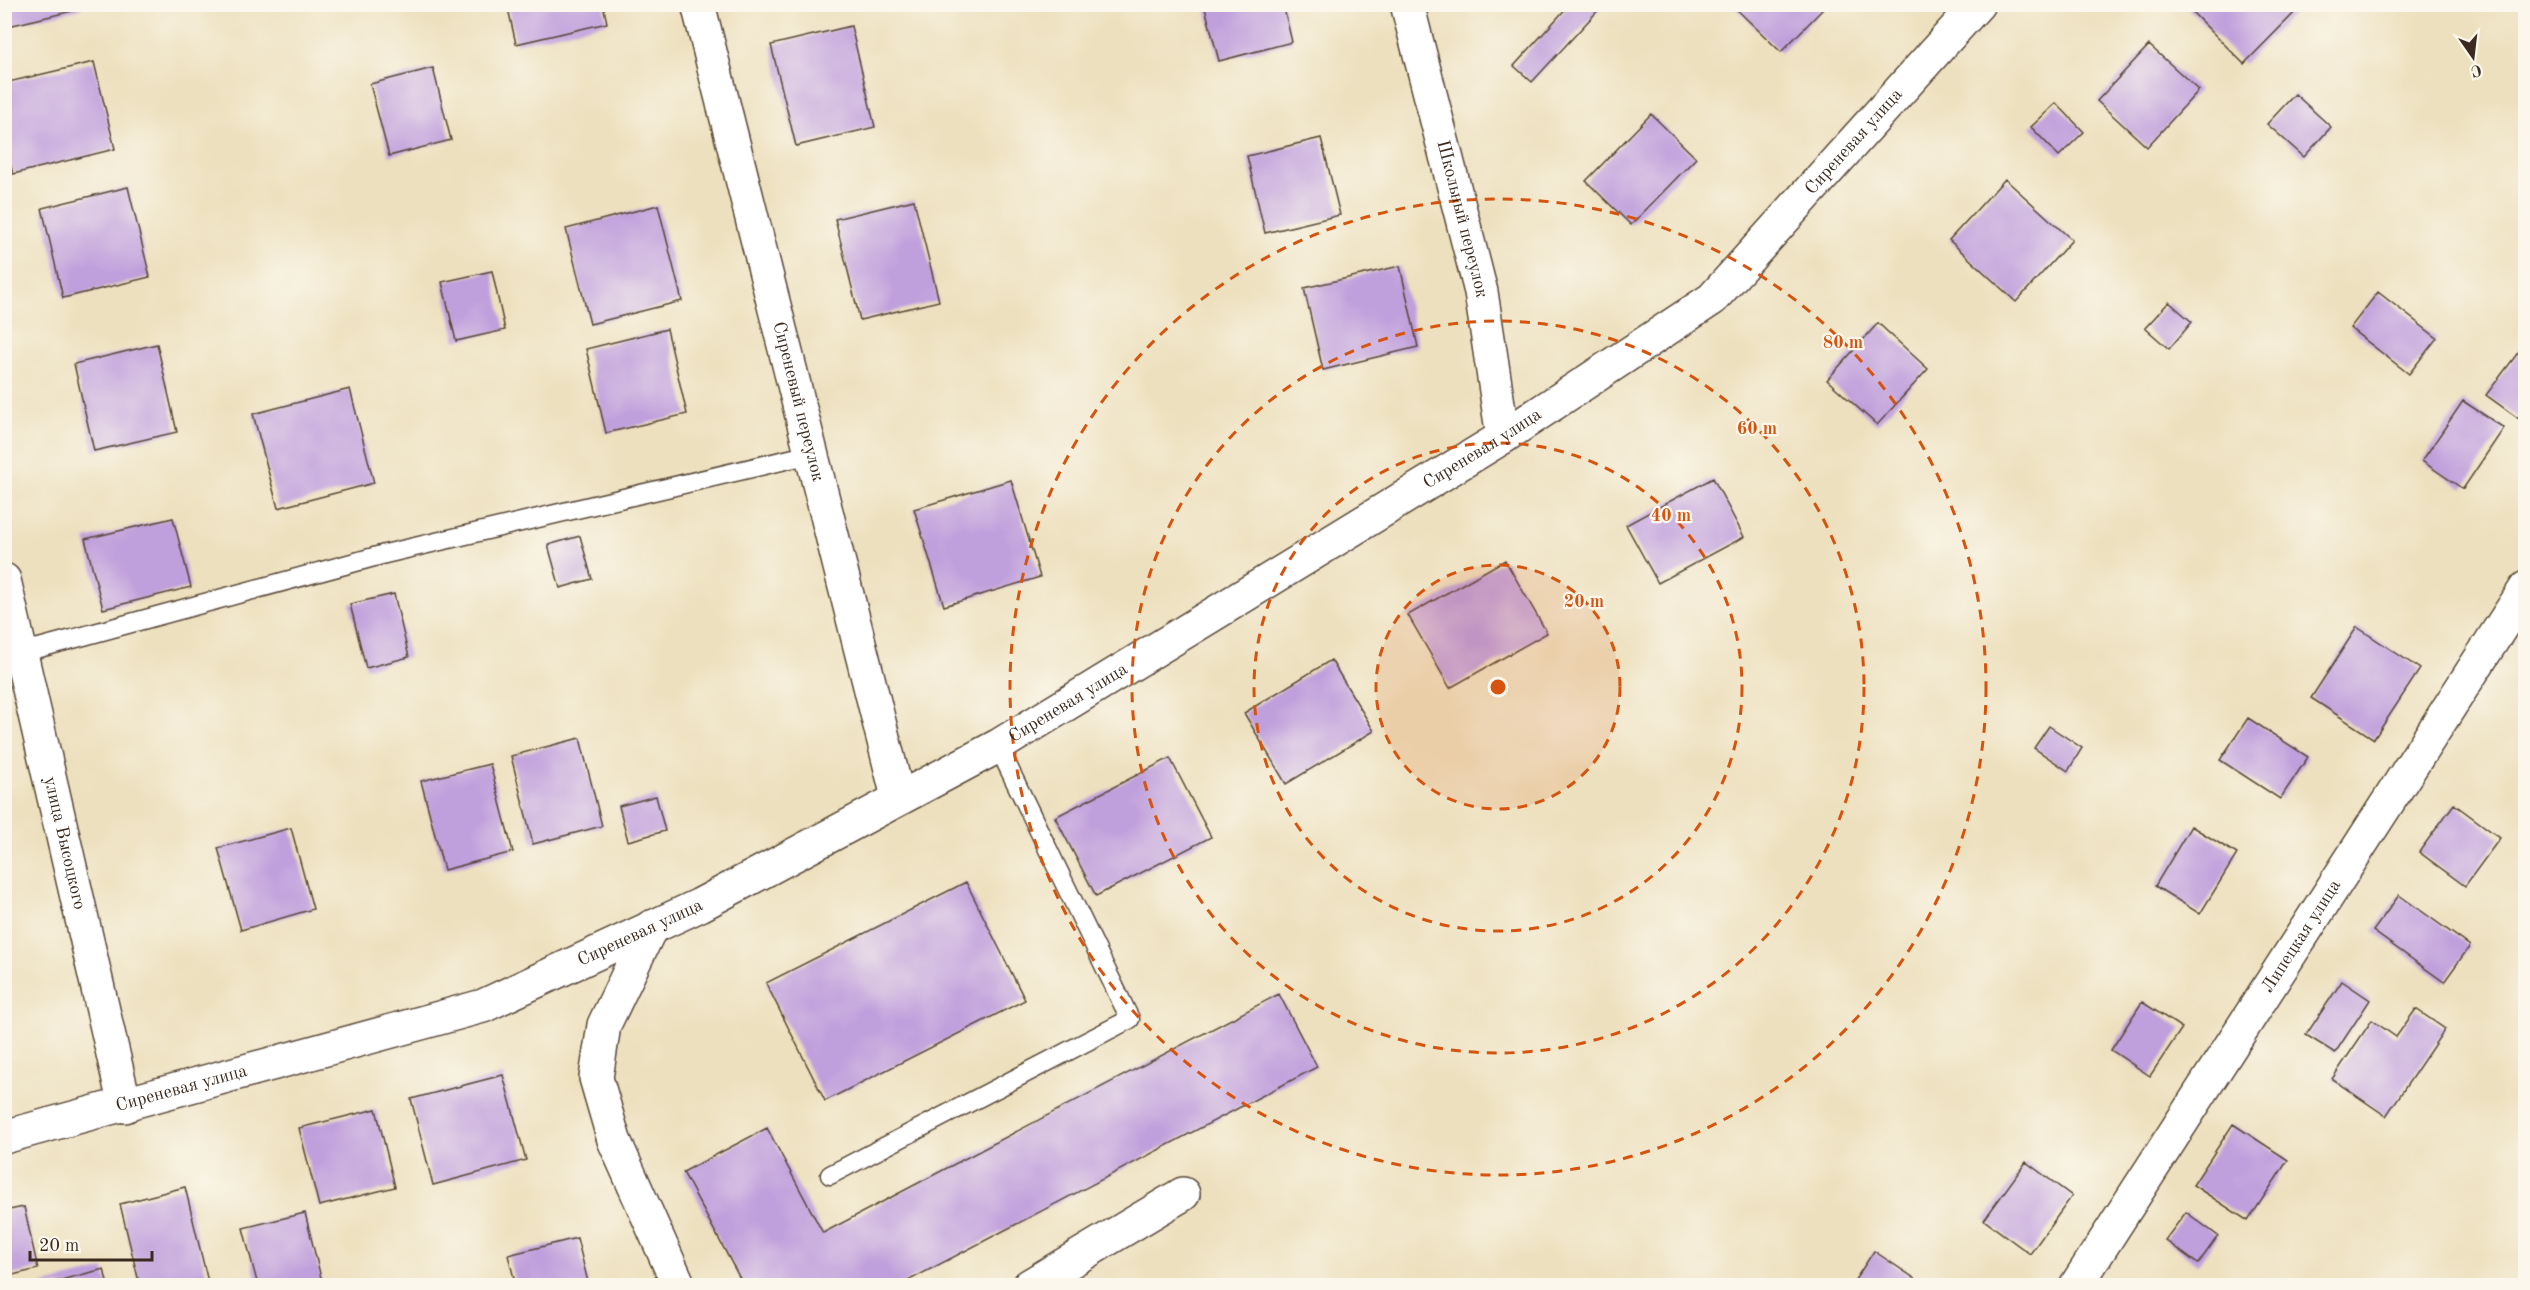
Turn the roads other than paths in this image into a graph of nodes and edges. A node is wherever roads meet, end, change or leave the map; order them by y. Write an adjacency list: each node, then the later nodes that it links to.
1 (698, 4): 5 (street, Сиреневый переулок)
2 (1407, 4): 4 (street, Школьный переулок)
3 (1978, 4): 4 (street, Сиреневая улица)
4 (1503, 438): 9 (street, Сиреневая улица)
5 (811, 454): 8 (lane); 10 (street, Сиреневый переулок)
6 (2526, 588): 18 (street, Липецкая улица)
7 (6, 591): 8 (street, улица Высоцкого)
8 (21, 653): 12 (street, улица Высоцкого)
9 (998, 746): 10 (street, Сиреневая улица); 14 (lane)
10 (898, 797): 11 (street, Сиреневая улица)
11 (651, 927): 12 (street, Сиреневая улица); 16 (street)
12 (124, 1106): 13 (street, Сиреневая улица)
13 (4, 1137)
14 (830, 1175)
15 (1183, 1194): 17 (street)
16 (679, 1286)
17 (1029, 1286)
18 (2076, 1286)

